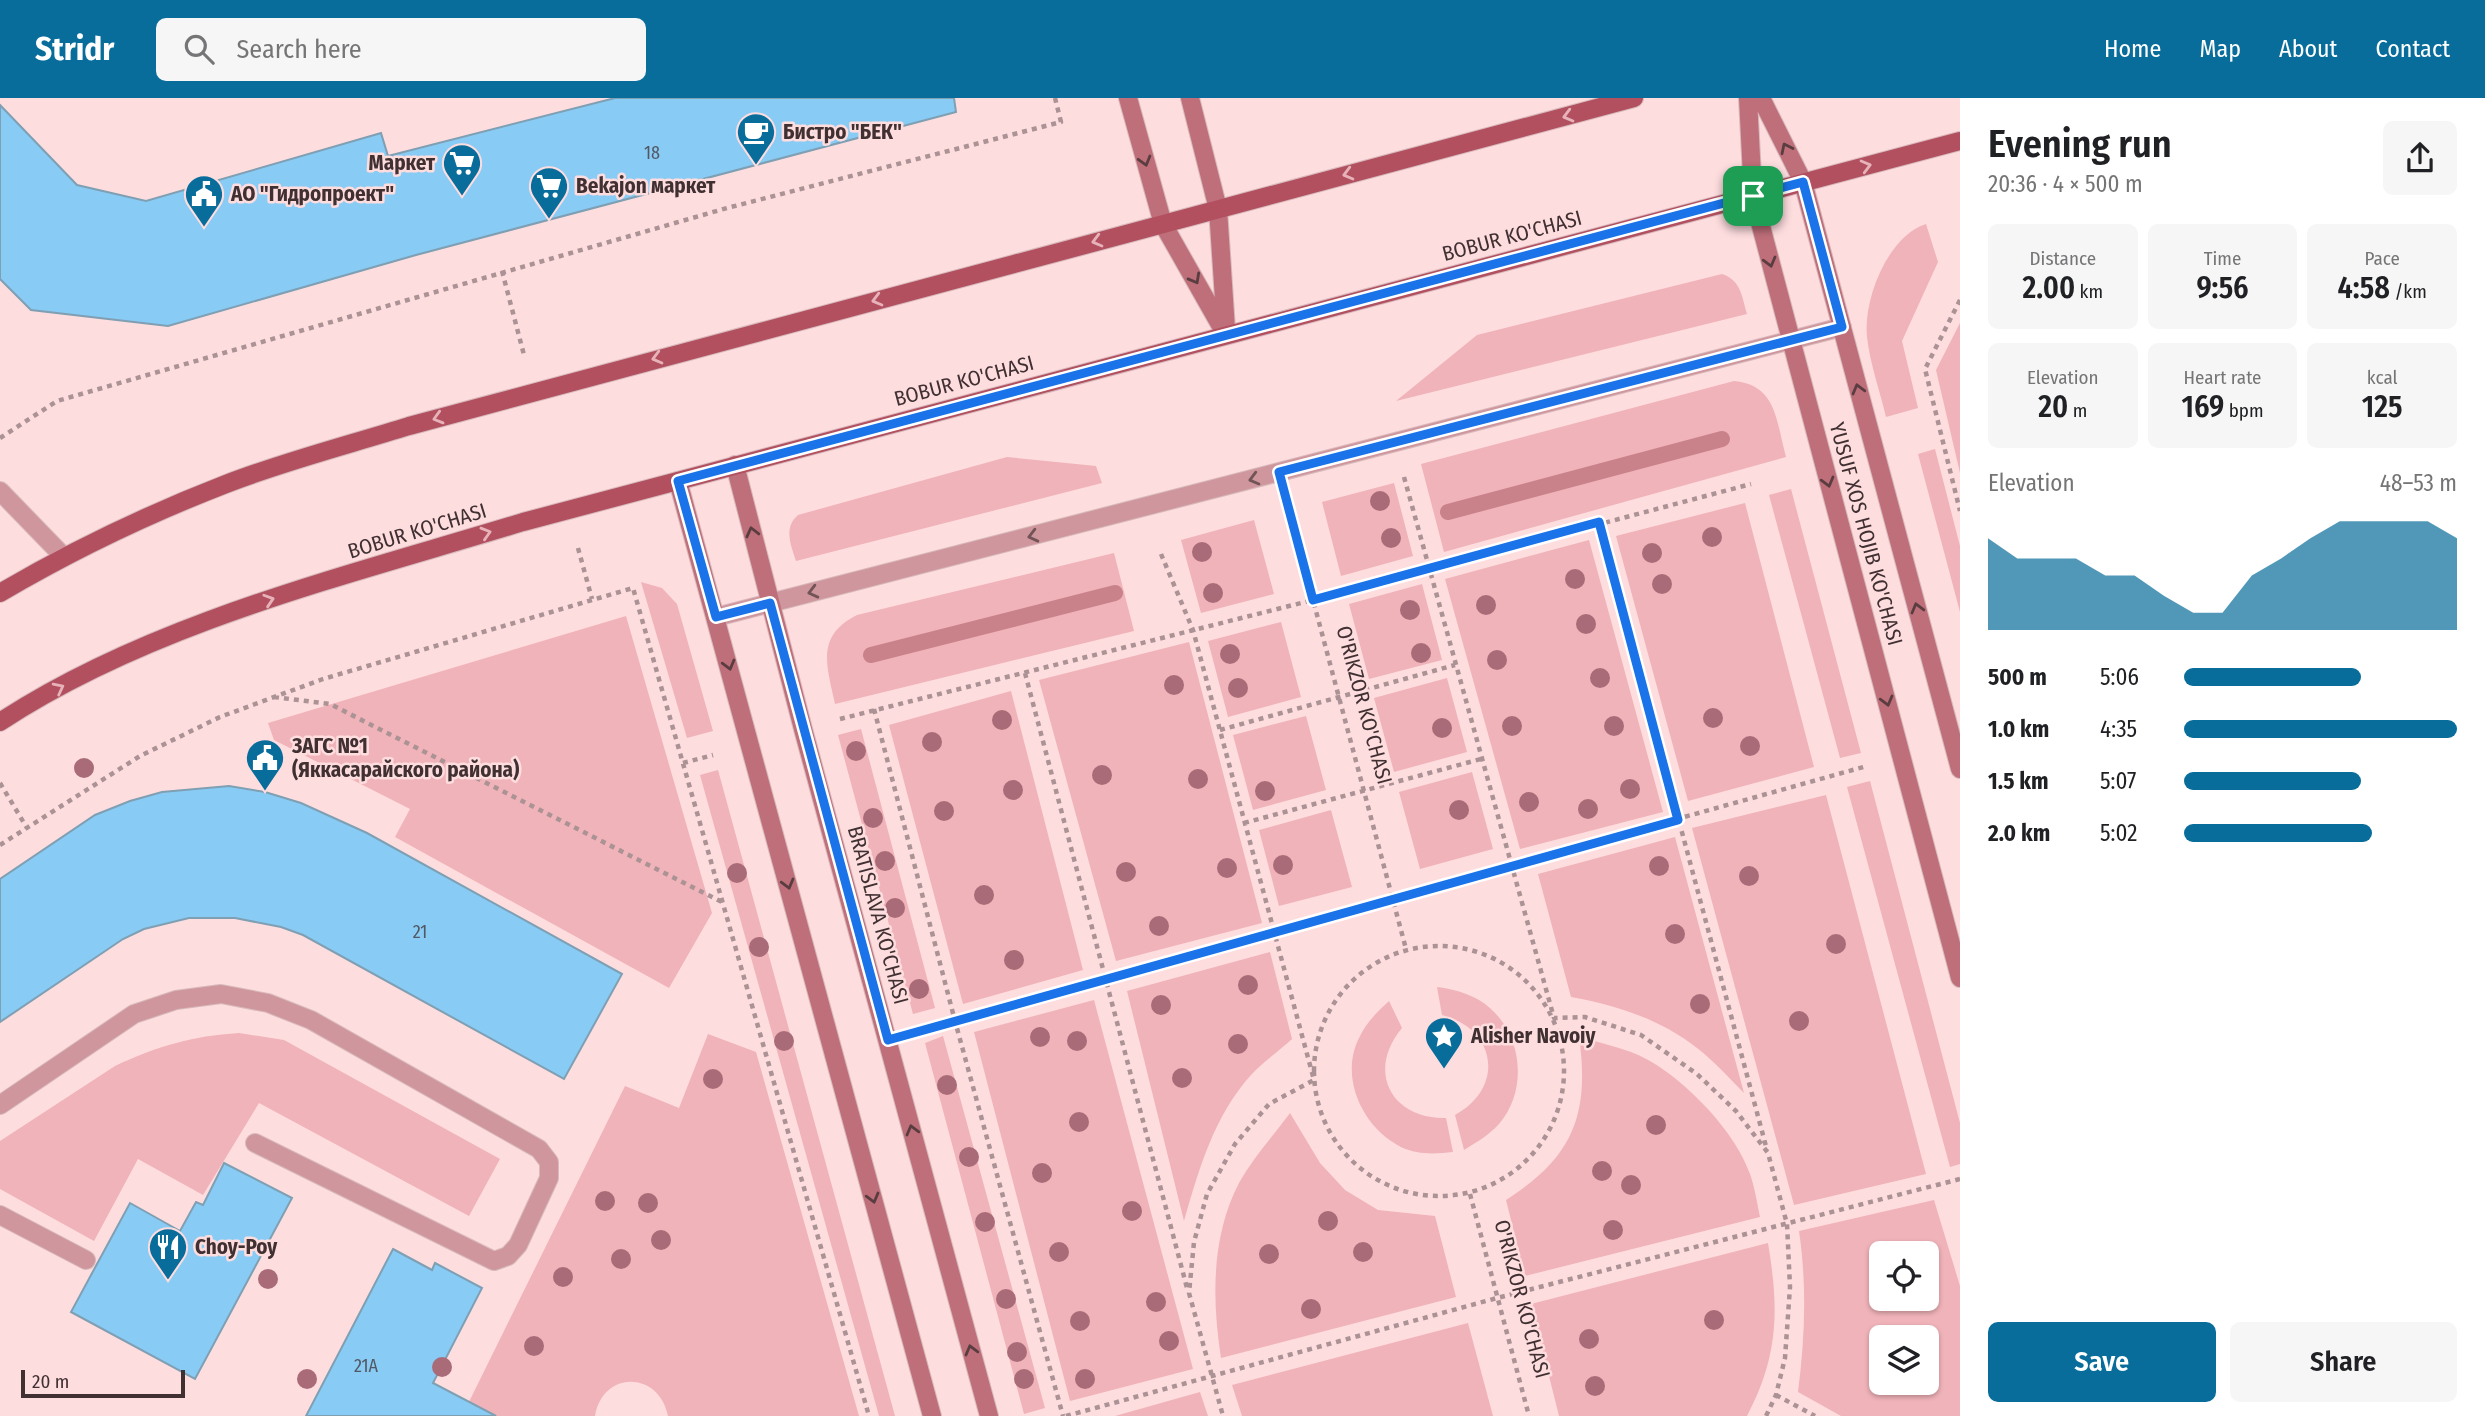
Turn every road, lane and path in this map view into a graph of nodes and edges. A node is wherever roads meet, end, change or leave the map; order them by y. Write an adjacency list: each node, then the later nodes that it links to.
1 (1055, 98): 12 (path)
2 (1128, 98): 11 (main road, one-way to 11)
3 (1190, 98): 10 (main road)
4 (1633, 98): 10 (main road, one-way to 10)
5 (1748, 98): 9 (main road, YUSUF XOS HOJIB KO'CHASI)
6 (1762, 98): 8 (main road, YUSUF XOS HOJIB KO'CHASI, one-way to 6)
7 (1960, 141): 8 (main road, BOBUR KO'CHASI, one-way to 7)
8 (1803, 182): 9 (main road, BOBUR KO'CHASI); 14 (main road, YUSUF XOS HOJIB KO'CHASI)
9 (1753, 196): 15 (main road, BOBUR KO'CHASI); 16 (main road, YUSUF XOS HOJIB KO'CHASI, one-way to 16)
10 (1218, 209): 11 (main road); 15 (main road)
11 (1163, 224): 15 (main road, one-way to 15); 17 (main road, one-way to 17)
12 (502, 271): 17 (path); 18 (path)
13 (1960, 300): 26 (path)
14 (1842, 327): 16 (street); 47 (main road, YUSUF XOS HOJIB KO'CHASI, one-way to 14)
15 (1226, 335): 19 (main road, BOBUR KO'CHASI)
16 (1791, 340): 20 (street); 45 (main road, YUSUF XOS HOJIB KO'CHASI, one-way to 45)
17 (533, 392): 29 (main road, one-way to 29)
18 (0, 438)
19 (735, 465): 22 (main road, BOBUR KO'CHASI); 34 (main road, BRATISLAVA KO'CHASI, one-way to 19)
20 (1279, 472): 33 (path, O'RIKZOR KO'CHASI); 34 (street, one-way to 34)
21 (1404, 477): 30 (path)
22 (678, 481): 25 (main road, BOBUR KO'CHASI); 35 (main road)
23 (1751, 484): 27 (path)
24 (0, 491): 29 (street)
25 (568, 509): 32 (path); 42 (main road, BOBUR KO'CHASI, one-way to 25)
26 (1960, 511)
27 (1599, 522): 30 (path); 50 (path)
28 (1161, 554): 36 (path)
29 (64, 556): 31 (main road)
30 (1429, 569): 33 (path); 37 (path)
31 (0, 593)
32 (592, 599): 39 (path); 56 (path)
33 (1313, 600): 36 (path); 40 (path, O'RIKZOR KO'CHASI)
34 (770, 603): 35 (street); 43 (main road, BRATISLAVA KO'CHASI)
35 (716, 617): 78 (main road, one-way to 78)
36 (1193, 631): 38 (path); 44 (path)
37 (1455, 666): 40 (path); 46 (path)
38 (1025, 673): 41 (path); 60 (path)
39 (272, 696): 52 (path); 56 (path)
40 (1339, 696): 44 (path); 49 (path, O'RIKZOR KO'CHASI)
41 (874, 709): 43 (path); 62 (path)
42 (0, 722)
43 (803, 729): 63 (main road, BRATISLAVA KO'CHASI)
44 (1220, 730): 51 (path)
45 (1901, 757): 50 (path); 59 (main road, YUSUF XOS HOJIB KO'CHASI)
46 (1481, 759): 49 (path); 54 (path)
47 (1960, 769)
48 (0, 783): 52 (path)
49 (1364, 791): 51 (path); 55 (path, O'RIKZOR KO'CHASI)
50 (1678, 820): 54 (path); 67 (path)
51 (1244, 823): 57 (path)
52 (27, 828): 53 (path)
53 (0, 845)
54 (1510, 866): 55 (path); 61 (path)
55 (1393, 899): 57 (path); 58 (path, O'RIKZOR KO'CHASI)
56 (722, 902): 77 (path)
57 (1275, 932): 60 (path); 64 (path)
58 (1406, 949): 61 (path); 64 (path)
59 (1960, 978)
60 (1106, 979): 62 (path); 73 (path)
61 (1554, 1017): 67 (path); 69 (path)
62 (955, 1021): 63 (path); 80 (path)
63 (888, 1040): 79 (main road, BRATISLAVA KO'CHASI, one-way to 63)
64 (1314, 1080): 69 (path); 73 (path)
65 (0, 1105): 66 (street)
66 (255, 1143)
67 (1768, 1153): 71 (path)
68 (1960, 1179): 71 (path)
69 (1470, 1194): 74 (path, O'RIKZOR KO'CHASI)
70 (0, 1215): 72 (street)
71 (1787, 1224): 74 (path); 76 (path)
72 (86, 1260)
73 (1189, 1293): 75 (path)
74 (1497, 1298): 75 (path); 82 (path, O'RIKZOR KO'CHASI)
75 (1212, 1378): 80 (path); 81 (path)
76 (1776, 1395): 83 (path); 84 (path)
77 (869, 1416)
78 (932, 1416)
79 (989, 1416)
80 (1065, 1416)
81 (1223, 1416)
82 (1530, 1416)
83 (1766, 1416)
84 (1815, 1416)

